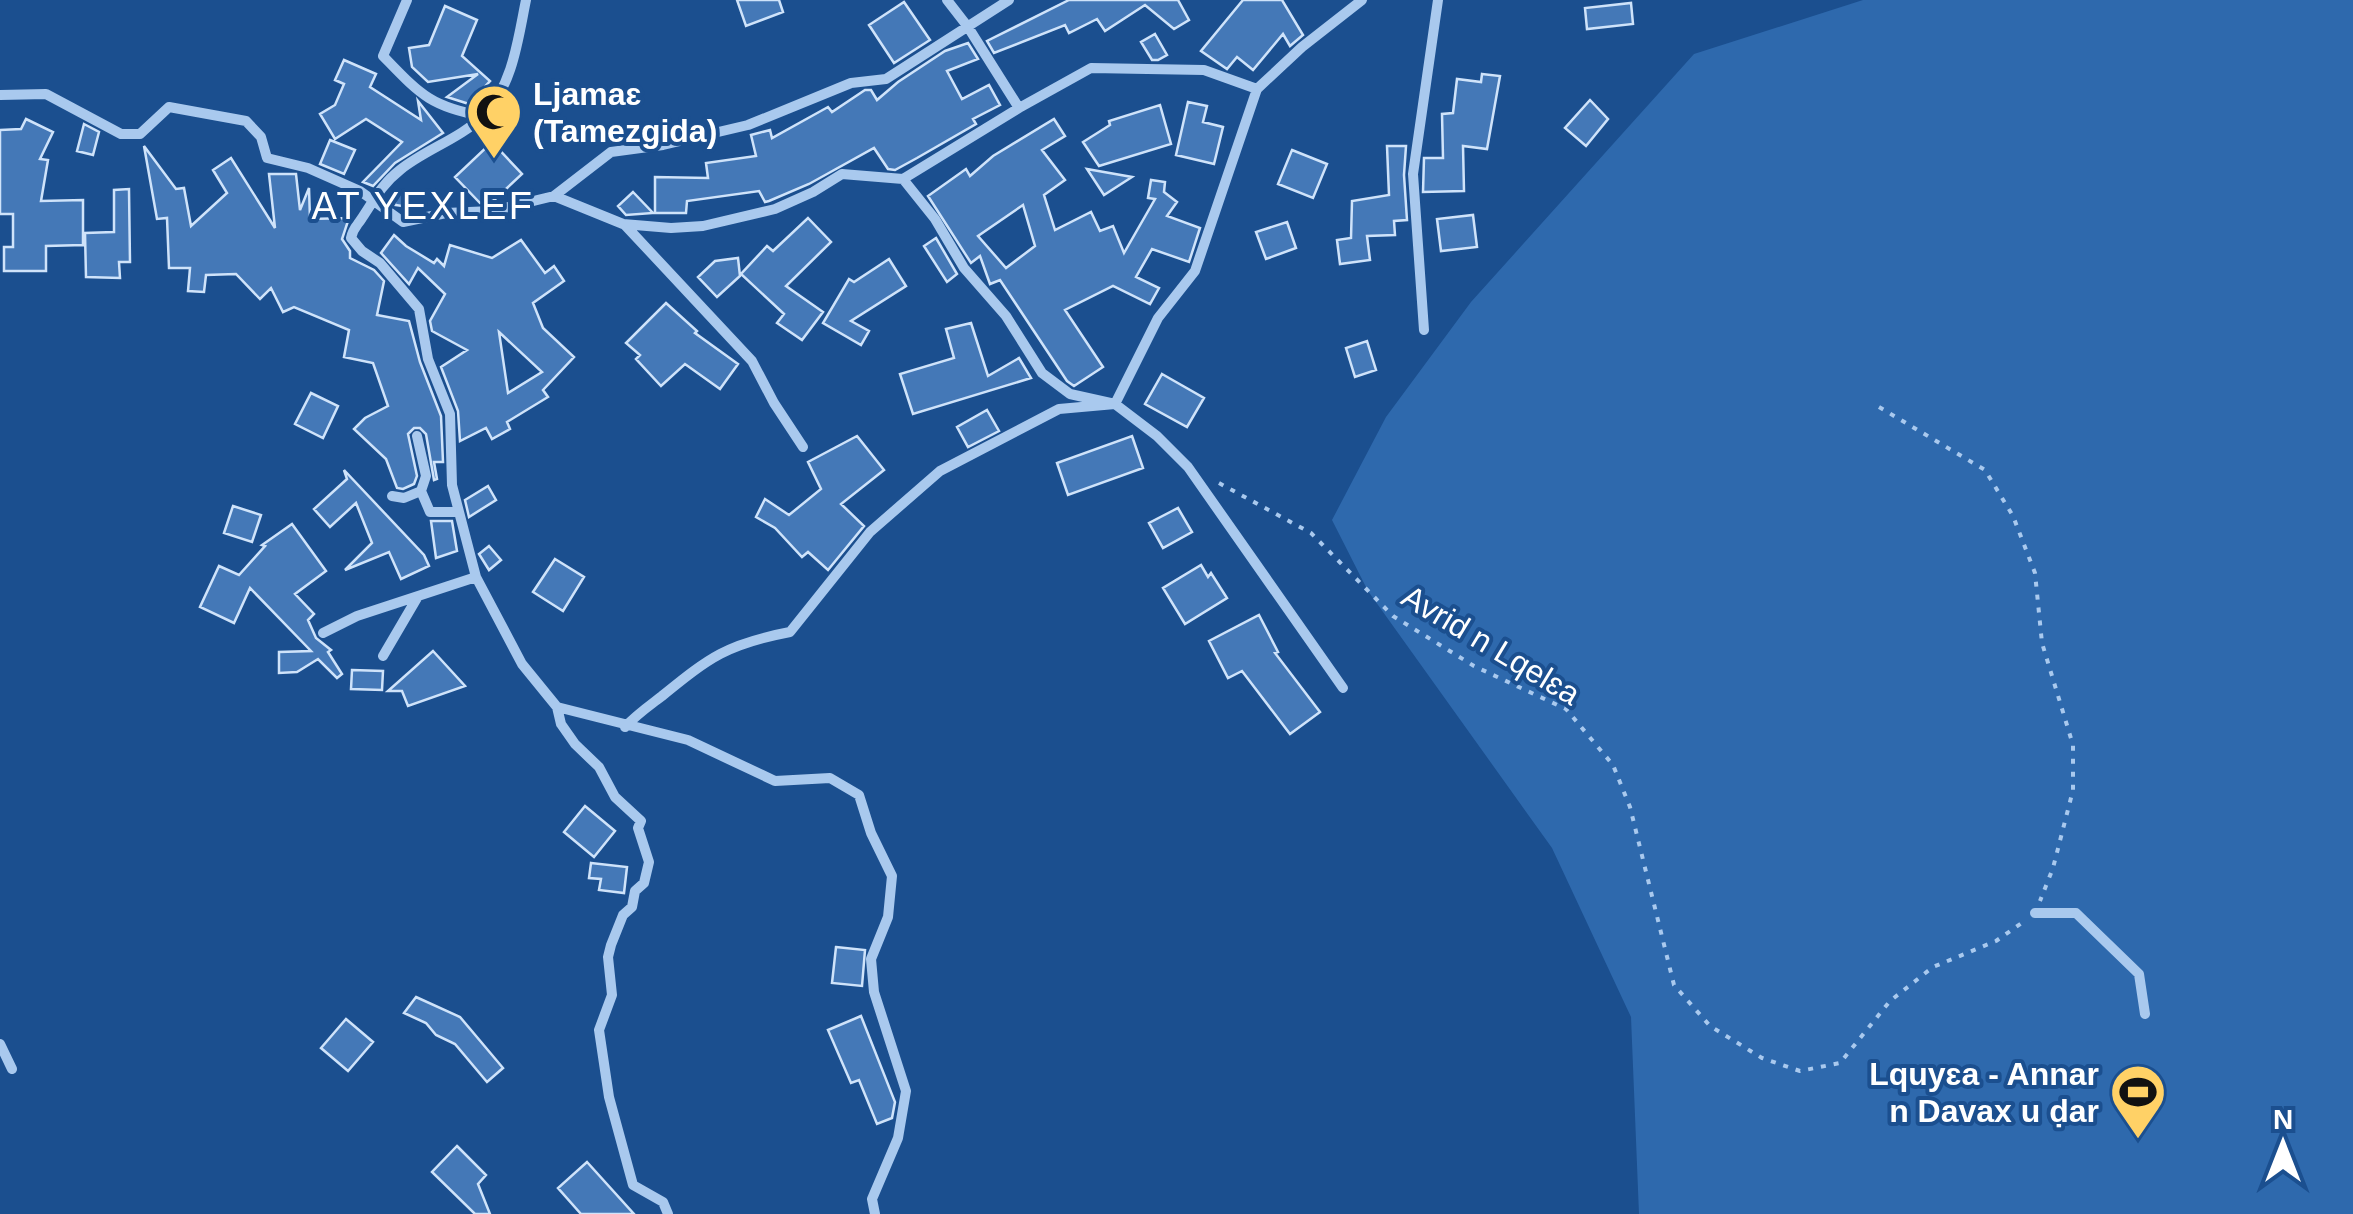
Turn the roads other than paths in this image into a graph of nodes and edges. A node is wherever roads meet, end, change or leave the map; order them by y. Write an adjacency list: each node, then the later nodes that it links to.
1 (407, 0): 11 (street)
2 (526, 0): 11 (street)
3 (947, 0): 7 (street)
4 (1008, 0): 7 (street)
5 (1362, 0): 8 (street)
6 (1438, 0): 16 (street)
7 (968, 26): 10 (street); 13 (street)
8 (1256, 88): 10 (street); 17 (street)
9 (0, 95): 14 (street)
10 (1018, 108): 12 (street)
11 (483, 116): 14 (street)
12 (903, 179): 15 (street); 17 (street)
13 (554, 196): 14 (street); 15 (street)
14 (370, 201): 22 (street)
15 (623, 224): 19 (street)
16 (1424, 330)
17 (1115, 404): 27 (street); 29 (street)
18 (418, 436): 20 (street)
19 (803, 447)
20 (421, 490): 21 (street); 22 (street)
21 (392, 496)
22 (458, 512): 23 (street)
23 (476, 577): 24 (street); 28 (street)
24 (418, 597): 25 (street); 26 (street)
25 (323, 633)
26 (383, 656)
27 (1343, 688)
28 (557, 707): 29 (street); 34 (street)
29 (625, 726): 35 (street)
30 (2035, 913): 31 (street)
31 (2145, 1014)
32 (0, 1044): 33 (street)
33 (12, 1069)
34 (668, 1214)
35 (875, 1214)

